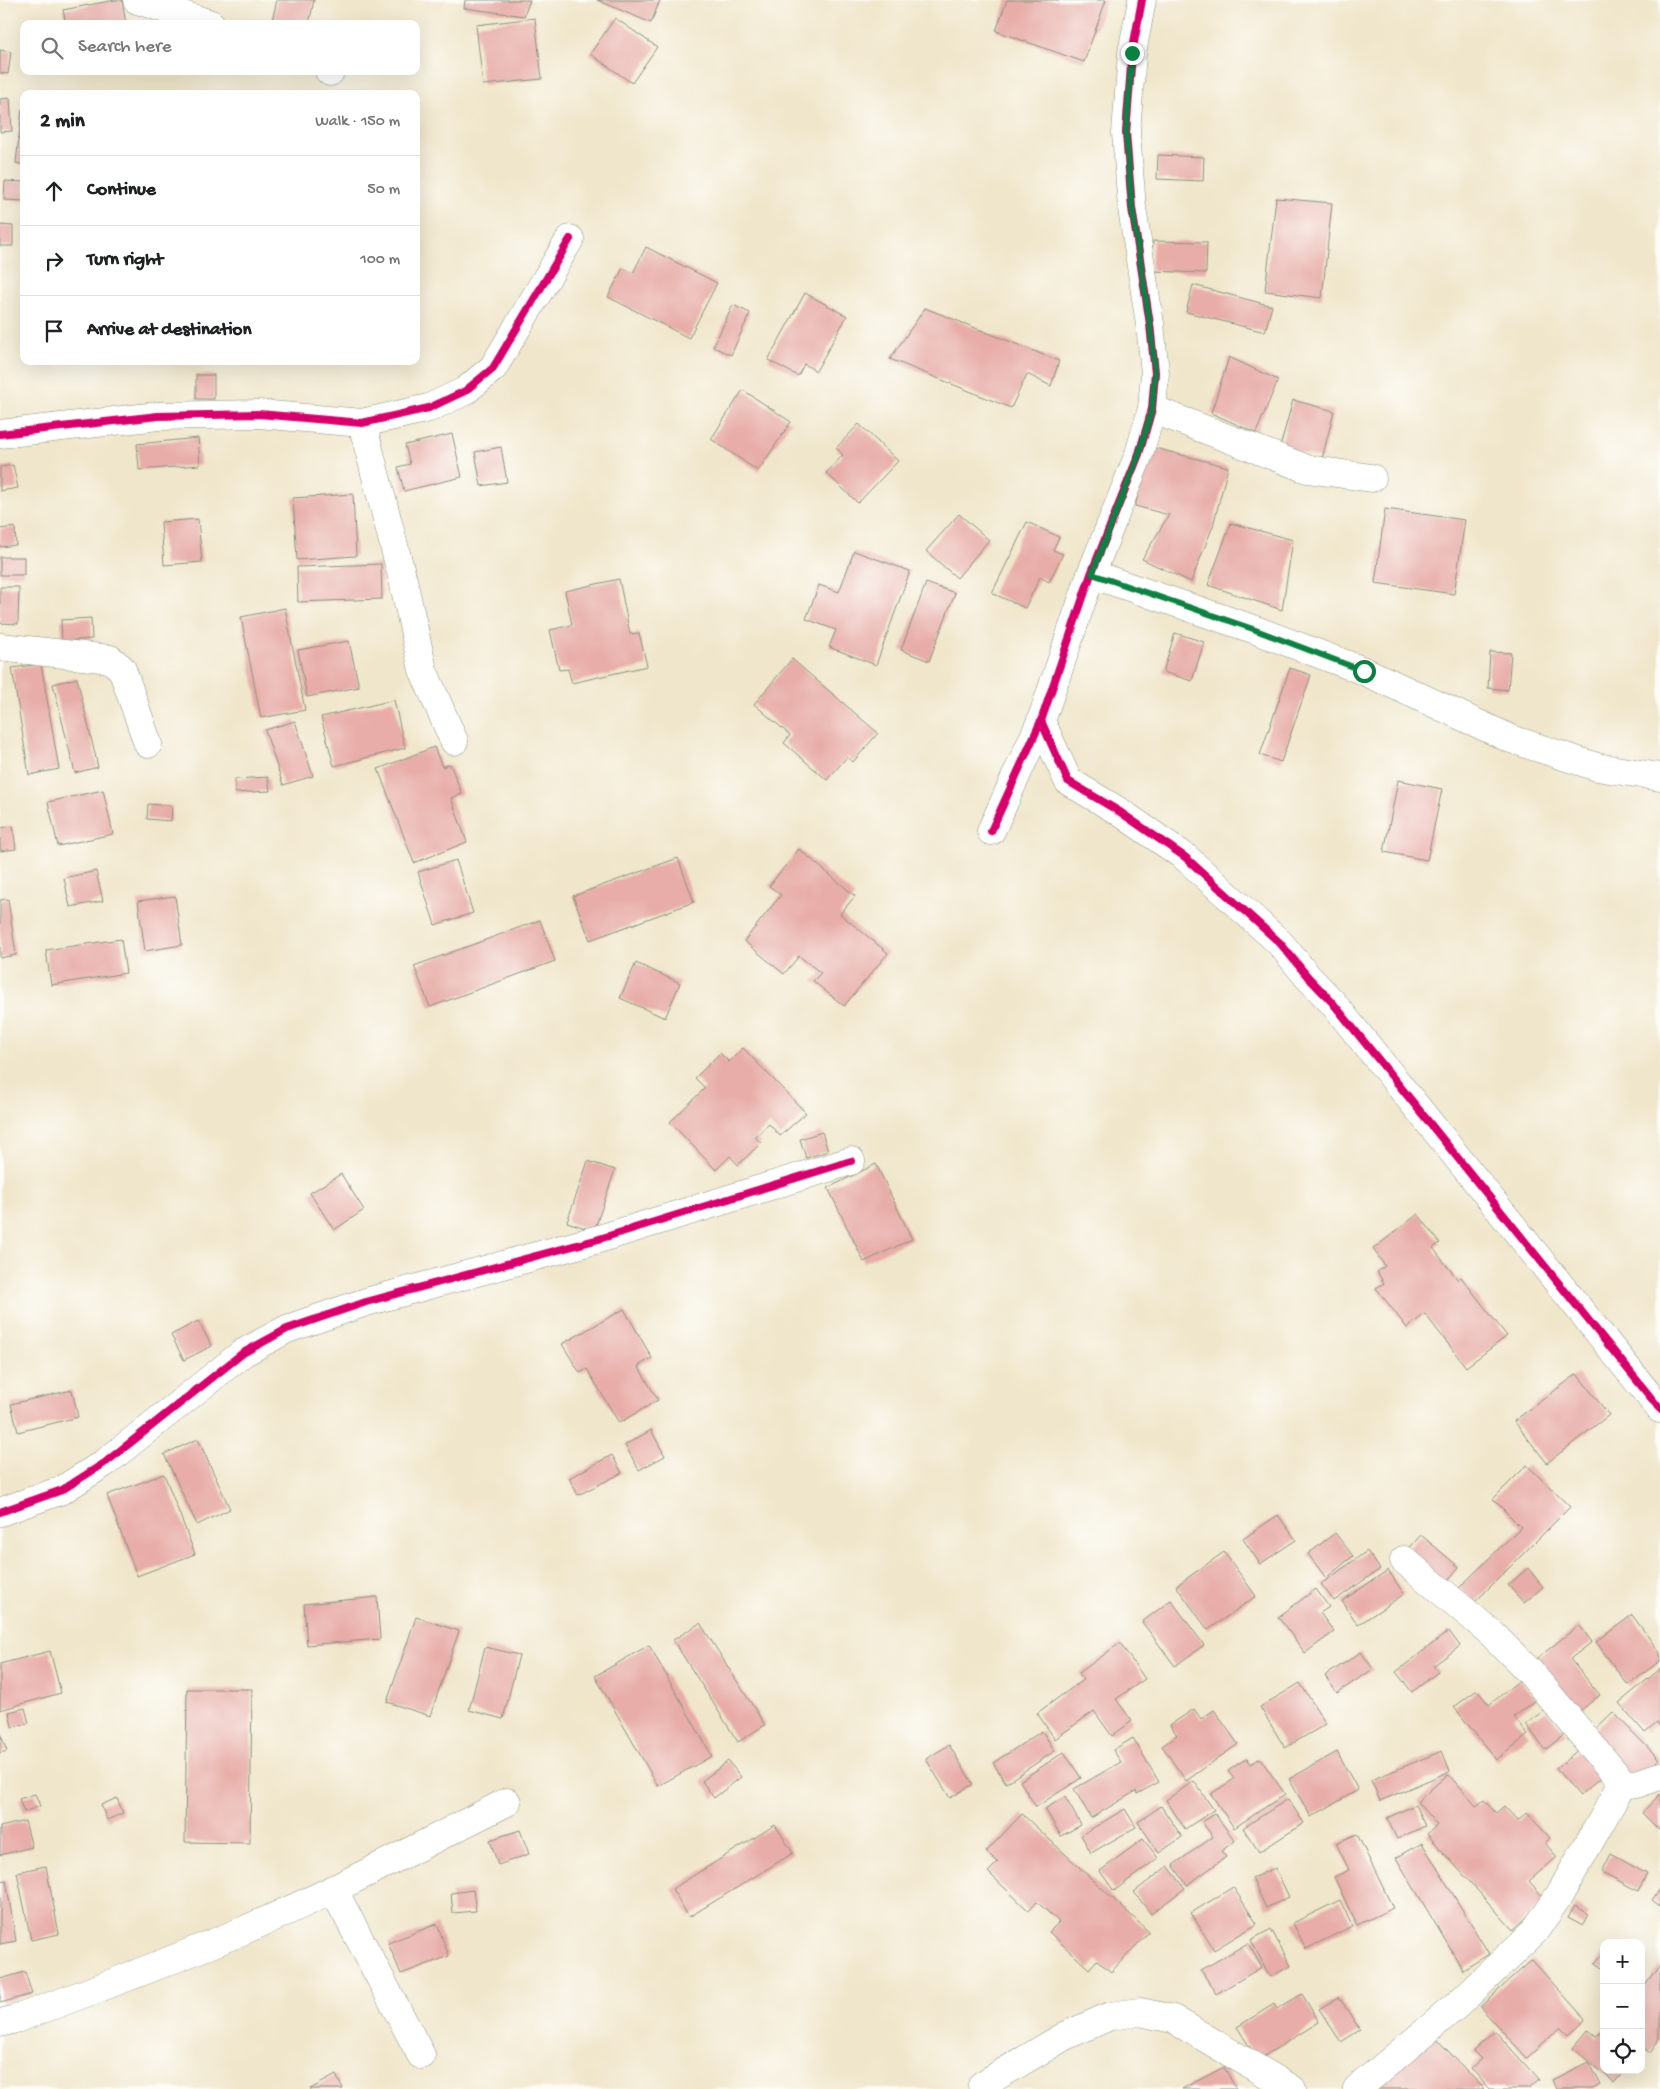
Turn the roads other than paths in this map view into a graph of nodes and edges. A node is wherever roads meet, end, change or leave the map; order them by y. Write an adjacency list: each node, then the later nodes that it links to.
1 (137, 0): 3 (street)
2 (1142, 0): 5 (street)
3 (199, 20)
4 (570, 239): 6 (street)
5 (1152, 409): 8 (street); 9 (street)
6 (362, 423): 7 (street); 12 (street)
7 (0, 434)
8 (1372, 478)
9 (1092, 574): 11 (street); 14 (street)
10 (0, 647): 13 (street)
11 (1041, 721): 15 (street); 17 (street)
12 (454, 741)
13 (148, 744)
14 (1660, 777)
15 (991, 832)
16 (851, 1161): 18 (street)
17 (1660, 1409)
18 (0, 1512)
19 (1404, 1560): 21 (street)
20 (1660, 1776): 21 (street)
21 (1623, 1783): 28 (street)
22 (507, 1802): 23 (street)
23 (333, 1889): 24 (street); 25 (street)
24 (0, 2024)
25 (421, 2055)
26 (982, 2085): 27 (street)
27 (1292, 2089)
28 (1356, 2089)

